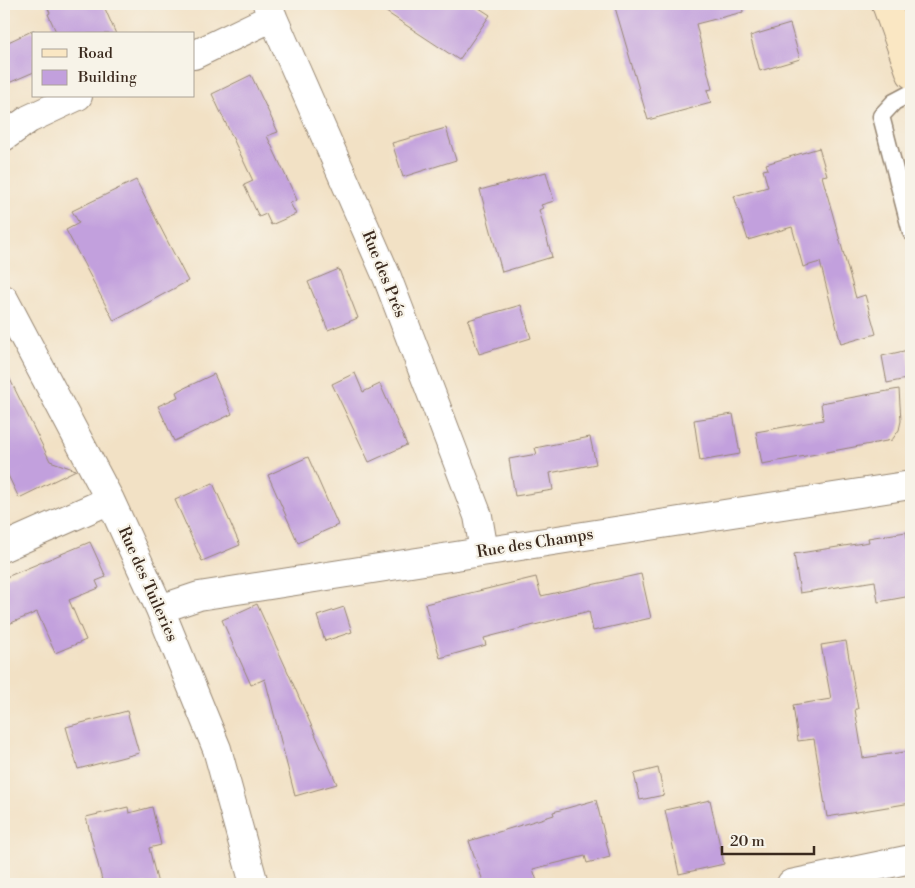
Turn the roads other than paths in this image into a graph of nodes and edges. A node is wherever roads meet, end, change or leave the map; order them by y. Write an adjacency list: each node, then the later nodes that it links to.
1 (886, 4): 4 (main road)
2 (270, 11): 3 (street); 13 (street, Rue des Prés)
3 (195, 54)
4 (911, 74)
5 (911, 93): 8 (lane)
6 (74, 98): 7 (street)
7 (4, 137)
8 (911, 232)
9 (4, 299): 11 (street, Rue des Tuileries)
10 (911, 485): 13 (street, Rue des Champs)
11 (110, 500): 12 (street); 14 (street, Rue des Tuileries)
12 (4, 547)
13 (484, 551): 14 (street, Rue des Champs)
14 (160, 609): 16 (street, Rue des Tuileries)
15 (911, 859): 17 (street)
16 (254, 884)
17 (791, 884)

